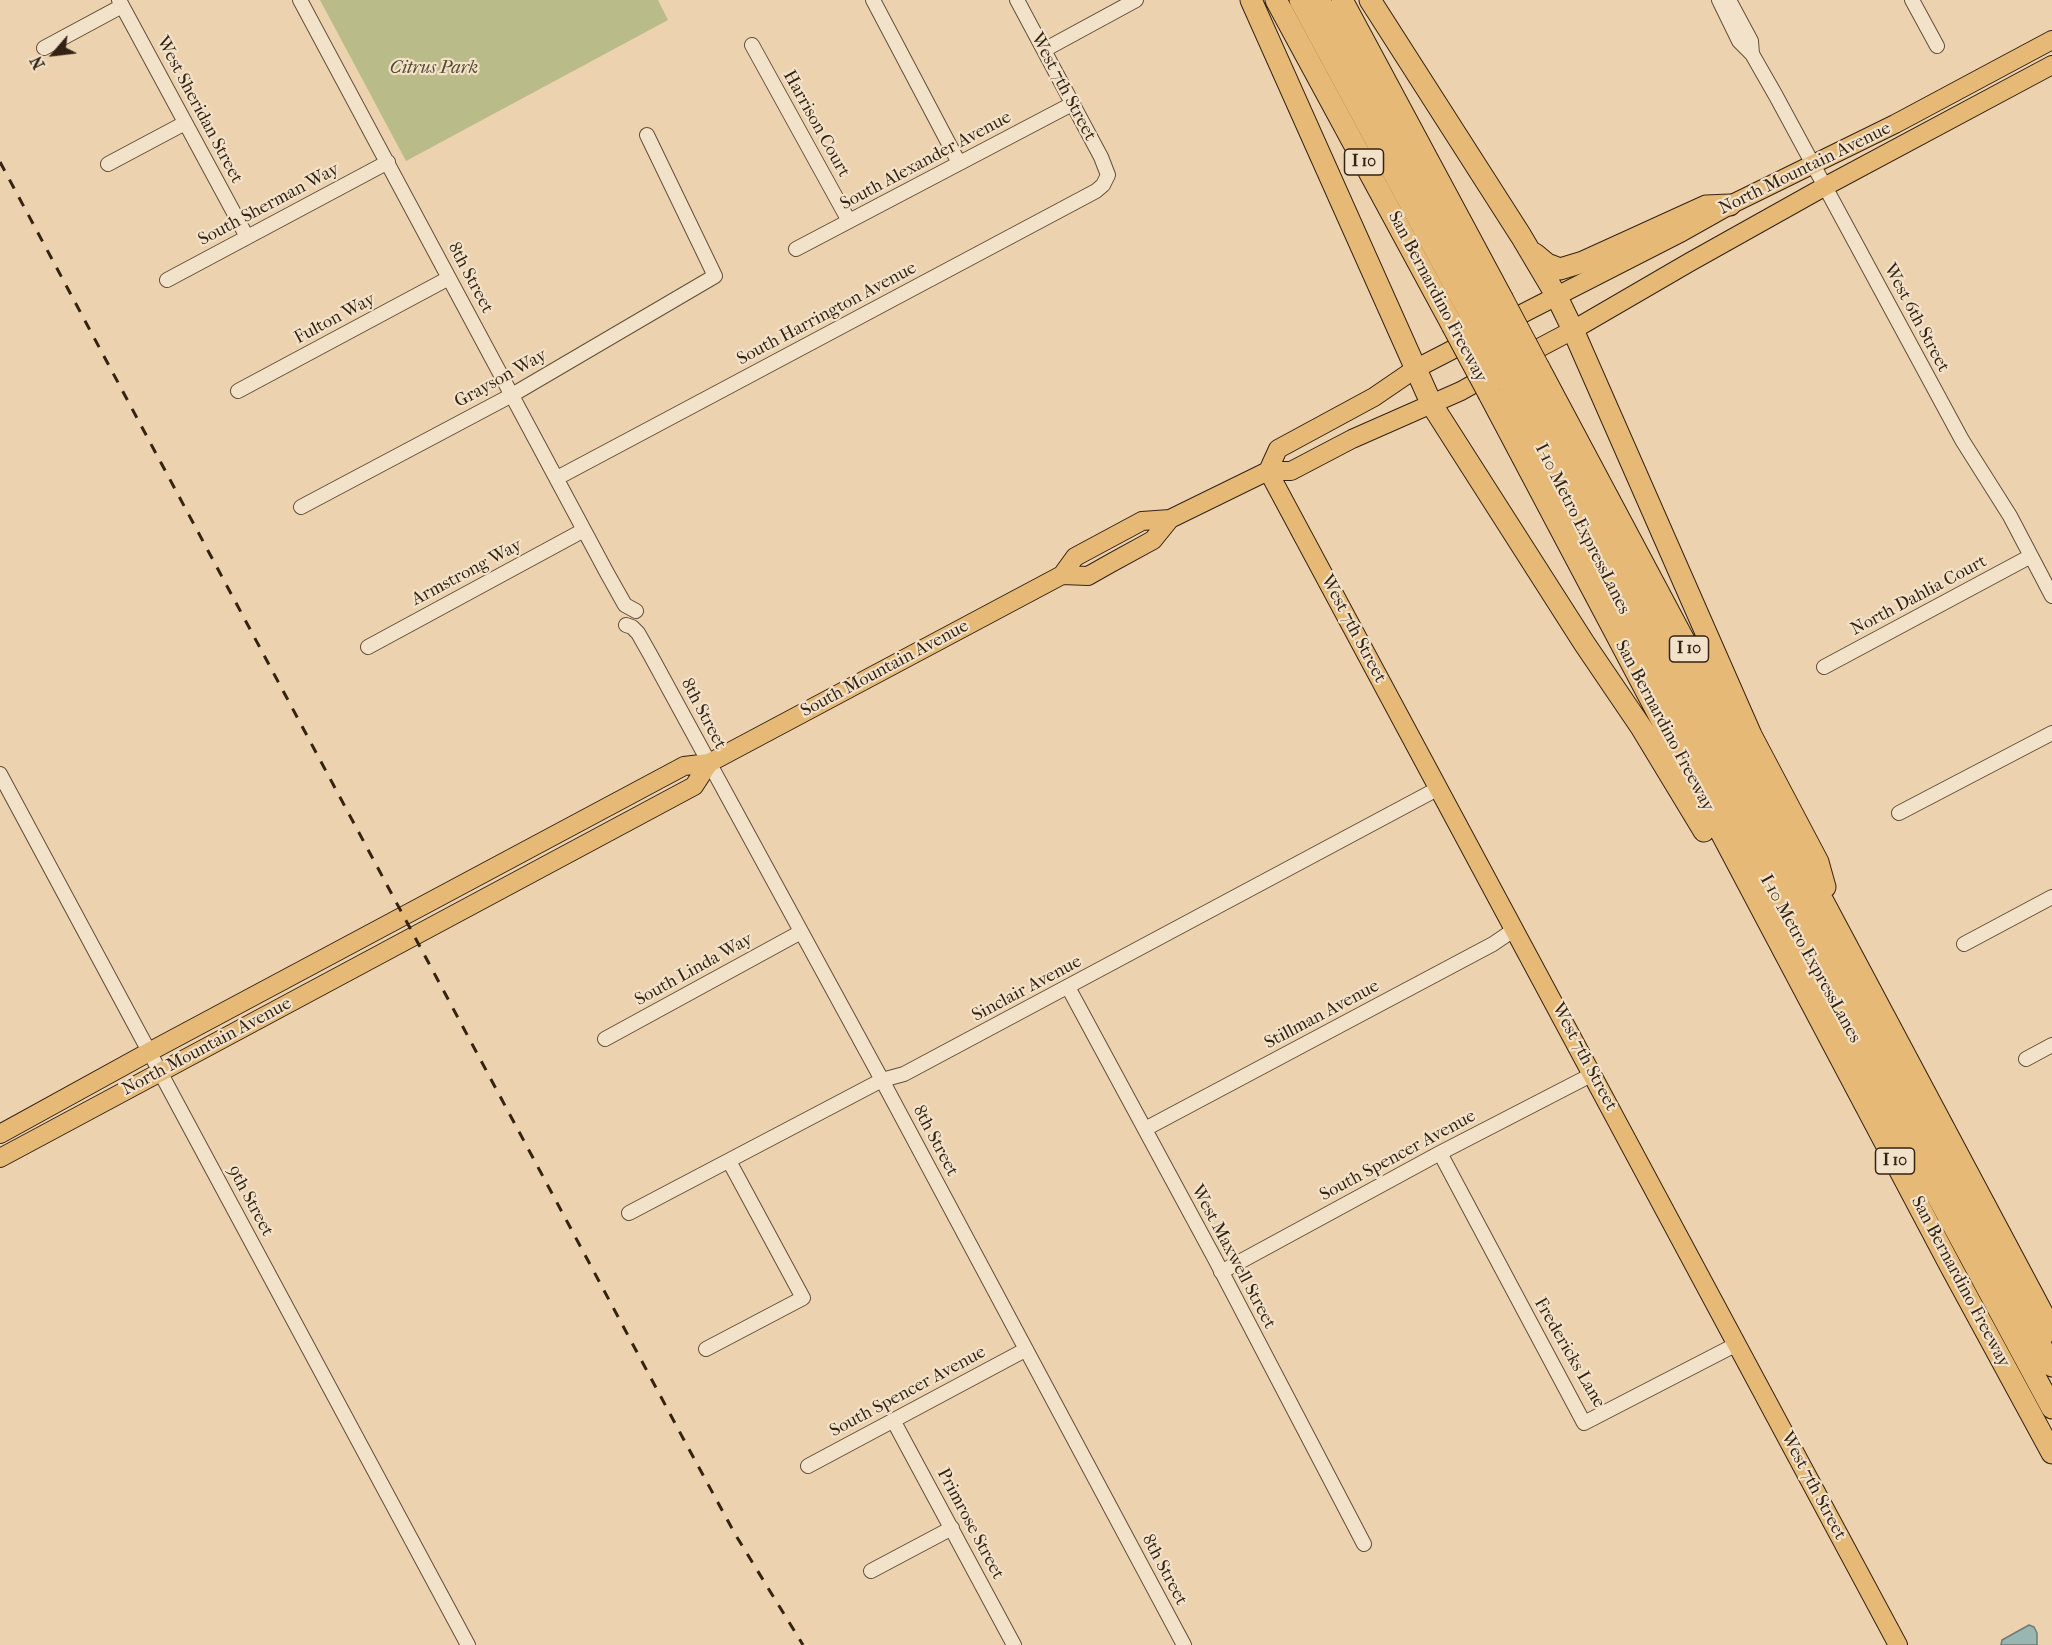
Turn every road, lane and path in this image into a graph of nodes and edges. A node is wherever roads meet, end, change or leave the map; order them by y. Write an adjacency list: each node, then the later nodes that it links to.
1 (300, 0): 27 (street, 8th Street)
2 (873, 0): 29 (street)
3 (1017, 0): 20 (street, West 7th Street)
4 (1136, 0): 20 (street)
5 (1251, 0): 43 (highway)
6 (1276, 0): 41 (highway, San Bernardino Freeway / I 10)
7 (1300, 0): 41 (highway)
8 (1319, 0): 41 (highway)
9 (1328, 0): 26 (highway)
10 (1342, 0): 26 (highway, San Bernardino Freeway / I 10)
11 (1370, 0): 37 (highway)
12 (1719, 0): 21 (street, West 6th Street)
13 (1729, 0): 21 (street, West 6th Street)
14 (1912, 0): 18 (street)
15 (121, 3): 19 (street); 24 (street, West Sheridan Street)
16 (2052, 40): 30 (main road, North Mountain Avenue)
17 (752, 45): 34 (street, Harrison Court)
18 (1937, 46)
19 (44, 48)
20 (1044, 50): 23 (street, West 7th Street)
21 (1752, 54): 30 (street, West 6th Street)
22 (2052, 65): 32 (main road, North Mountain Avenue)
23 (1072, 104): 29 (street, South Alexander Avenue); 31 (street, West 7th Street)
24 (185, 123): 28 (street); 35 (street, West Sheridan Street)
25 (647, 135): 46 (street, Grayson Way)
26 (1419, 146): 41 (highway, San Bernardino Freeway / I 10)
27 (387, 162): 35 (street, South Sherman Way); 38 (street, 8th Street)
28 (108, 164)
29 (959, 164): 34 (street, South Alexander Avenue)
30 (1812, 166): 32 (street, West 6th Street); 33 (main road, North Mountain Avenue)
31 (1108, 175): 49 (street, South Harrington Avenue)
32 (1824, 187): 42 (main road, North Mountain Avenue); 52 (street, West 6th Street)
33 (1730, 205): 37 (highway); 40 (main road, North Mountain Avenue)
34 (849, 221): 36 (street, South Alexander Avenue)
35 (247, 237): 39 (street, South Sherman Way)
36 (796, 249)
37 (1529, 249): 40 (highway)
38 (449, 278): 45 (street, Fulton Way); 46 (street, 8th Street)
39 (167, 279)
40 (1556, 295): 42 (highway); 43 (main road)
41 (1477, 310): 44 (highway, San Bernardino Freeway / I 10, bridge); 44 (highway, San Bernardino Freeway / I 10, bridge)
42 (1573, 330): 47 (main road, South Mountain Avenue); 75 (highway)
43 (1415, 369): 47 (highway); 48 (main road)
44 (1514, 381): 56 (highway, San Bernardino Freeway / I 10); 59 (highway, San Bernardino Freeway / I 10); 61 (highway, I-10 Metro ExpressLanes); 63 (highway, I-10 Metro ExpressLanes)
45 (238, 391)
46 (512, 395): 49 (street, 8th Street); 50 (street, Grayson Way)
47 (1432, 405): 48 (main road, South Mountain Avenue); 70 (highway)
48 (1268, 471): 62 (main road, South Mountain Avenue); 65 (main road, West 7th Street)
49 (556, 478): 51 (street, 8th Street)
50 (301, 507)
51 (584, 530): 53 (street, 8th Street); 55 (street, Armstrong Way)
52 (2031, 556): 54 (street, West 6th Street); 58 (street, North Dahlia Court)
53 (607, 573): 57 (street, 8th Street); 57 (street, 8th Street)
54 (2052, 596)
55 (368, 647)
56 (1622, 648): 61 (highway); 70 (highway, San Bernardino Freeway / I 10)
57 (651, 656): 62 (street, 8th Street)
58 (1824, 667)
59 (1700, 669): 63 (highway); 75 (highway, San Bernardino Freeway / I 10)
60 (2052, 733): 67 (street)
61 (1700, 757): 104 (highway, I-10 Metro ExpressLanes)
62 (708, 763): 66 (main road, South Mountain Avenue); 69 (main road, South Mountain Avenue); 77 (street, 8th Street)
63 (1730, 768): 103 (highway, I-10 Metro ExpressLanes)
64 (0, 774): 86 (street, 9th Street)
65 (1439, 788): 74 (main road, West 7th Street); 81 (street, Sinclair Avenue)
66 (619, 801): 68 (main road, South Mountain Avenue); 69 (main road)
67 (1899, 813)
68 (556, 834): 72 (main road, South Mountain Avenue); 73 (main road)
69 (573, 850): 73 (main road, South Mountain Avenue)
70 (1740, 868): 106 (highway, San Bernardino Freeway / I 10)
71 (2052, 897): 79 (street)
72 (403, 916): 76 (main road, North Mountain Avenue)
73 (447, 919): 78 (main road, South Mountain Avenue)
74 (1515, 929): 89 (main road, West 7th Street); 92 (street, Stillman Avenue)
75 (1838, 930): 99 (highway, San Bernardino Freeway / I 10)
76 (376, 931): 80 (main road, North Mountain Avenue); 82 (main road)
77 (801, 932): 84 (street, South Linda Way); 90 (street, 8th Street)
78 (414, 937): 82 (main road, North Mountain Avenue)
79 (1964, 944)
80 (289, 977): 83 (main road); 86 (main road, North Mountain Avenue)
81 (1068, 987): 90 (street, Sinclair Avenue); 92 (street, West Maxwell Street)
82 (299, 998): 83 (main road, North Mountain Avenue)
83 (234, 1033): 88 (main road, North Mountain Avenue)
84 (605, 1040)
85 (2052, 1045): 87 (street)
86 (149, 1052): 88 (street, 9th Street); 91 (main road, North Mountain Avenue)
87 (2026, 1059)
88 (159, 1072): 95 (main road, North Mountain Avenue); 112 (street, 9th Street)
89 (1593, 1074): 94 (street, South Spencer Avenue); 100 (main road, West 7th Street)
90 (882, 1080): 96 (street, Sinclair Avenue); 102 (street, 8th Street)
91 (67, 1097): 93 (main road, North Mountain Avenue); 95 (main road)
92 (1145, 1129): 98 (street, West Maxwell Street)
93 (0, 1134)
94 (1440, 1153): 98 (street, South Spencer Avenue); 100 (street, Fredericks Lane)
95 (4, 1156)
96 (729, 1161): 97 (street, Sinclair Avenue); 101 (street)
97 (628, 1213)
98 (1221, 1272): 109 (street, West Maxwell Street)
99 (2052, 1330)
100 (1737, 1344): 114 (main road, West 7th Street)
101 (706, 1349)
102 (1025, 1350): 105 (street, South Spencer Avenue); 113 (street, 8th Street)
103 (2052, 1366)
104 (2052, 1408)
105 (893, 1420): 107 (street, South Spencer Avenue); 108 (street, Primrose Street)
106 (2052, 1453)
107 (808, 1466)
108 (951, 1528): 110 (street); 111 (street, Primrose Street)
109 (1364, 1544)
110 (871, 1571)
111 (1011, 1644)
112 (468, 1645)
113 (1184, 1645)
114 (1898, 1645)

